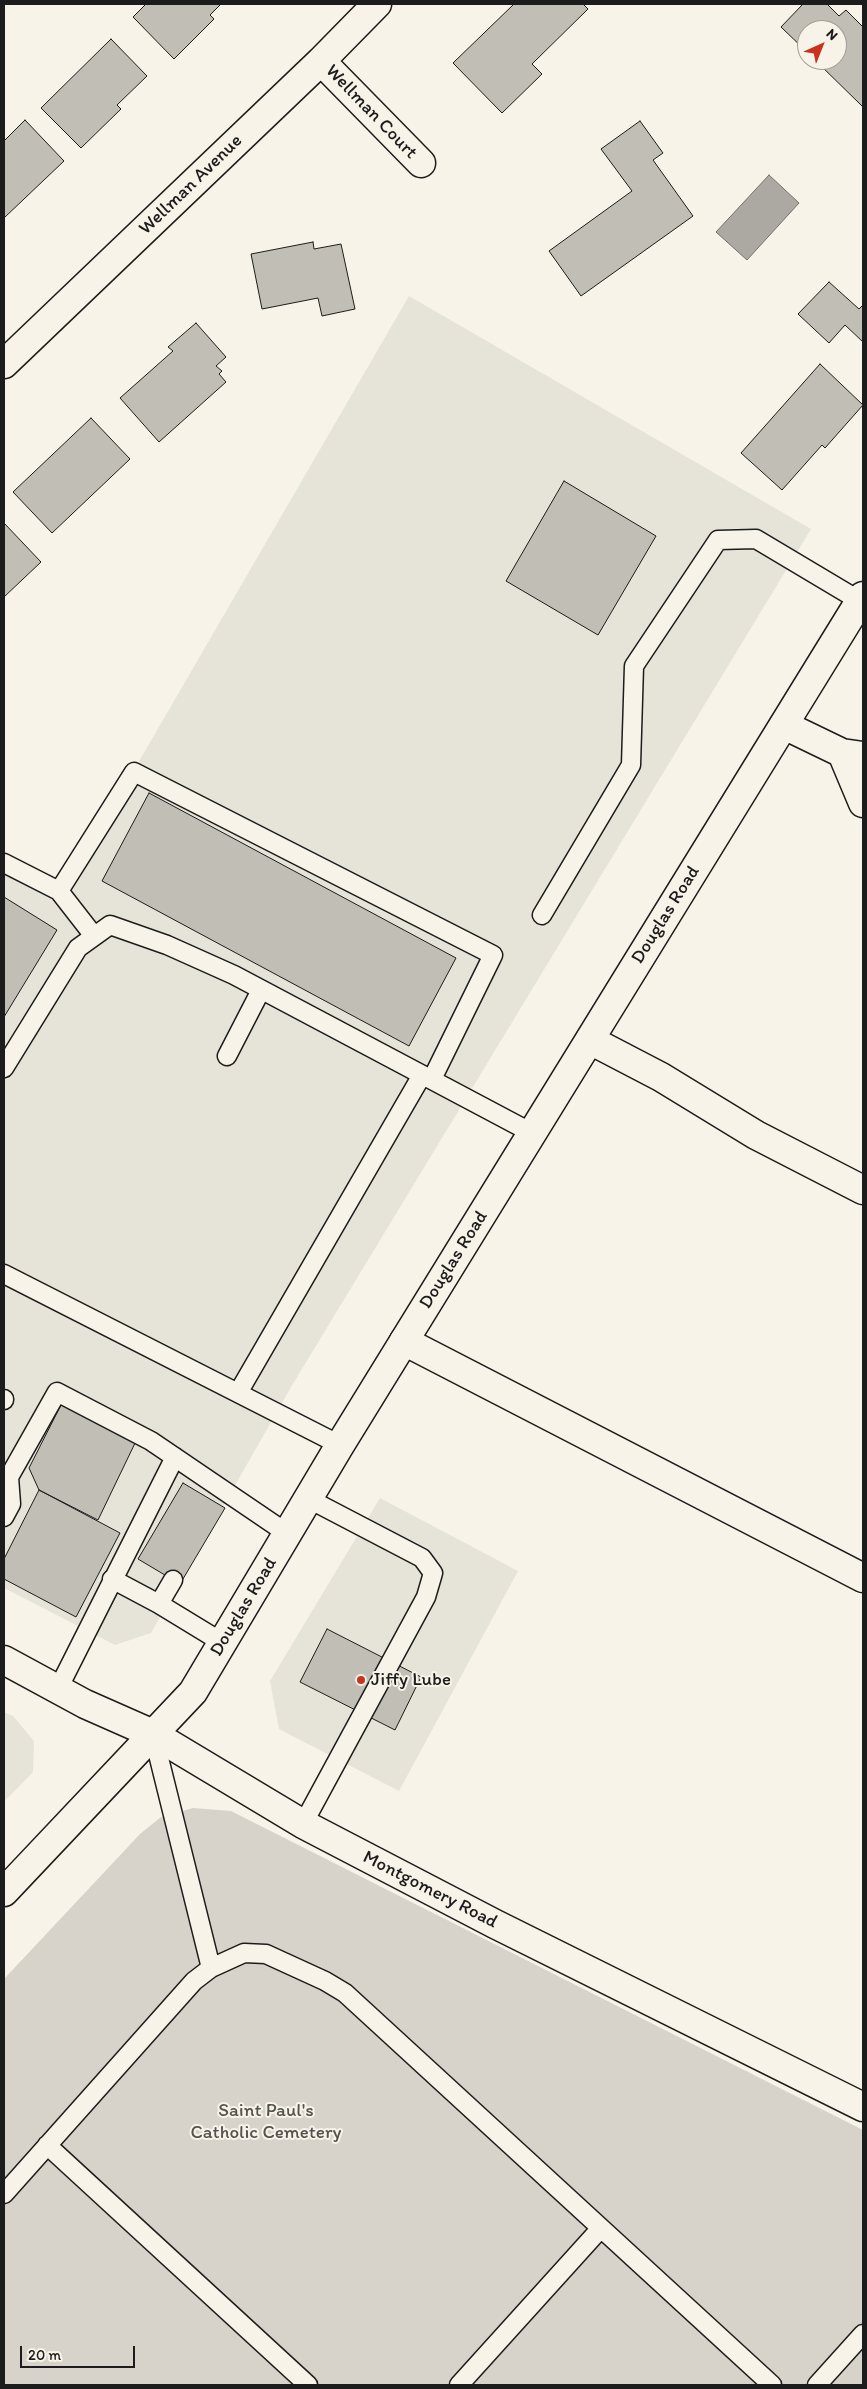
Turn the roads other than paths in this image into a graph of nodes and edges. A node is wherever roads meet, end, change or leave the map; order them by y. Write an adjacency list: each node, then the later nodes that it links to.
1 (377, 4): 2 (street, Wellman Avenue)
2 (321, 61): 3 (street, Wellman Court); 4 (street, Wellman Avenue)
3 (421, 163)
4 (4, 364)
5 (862, 598): 6 (street, Douglas Road); 11 (lane)
6 (784, 725): 7 (street); 14 (street, Douglas Road)
7 (852, 754): 8 (street)
8 (863, 803)
9 (4, 863): 10 (lane)
10 (59, 891): 12 (lane); 17 (lane)
11 (542, 915)
12 (94, 936): 13 (lane); 16 (lane)
13 (261, 990): 15 (lane); 17 (lane)
14 (590, 1040): 18 (street, Douglas Road); 19 (street)
15 (227, 1056)
16 (4, 1068)
17 (427, 1077): 18 (lane); 22 (lane)
18 (532, 1133): 21 (street, Douglas Road)
19 (863, 1190)
20 (4, 1274): 22 (lane)
21 (404, 1341): 23 (street, Douglas Road); 28 (street)
22 (238, 1392): 23 (lane)
23 (340, 1445): 25 (street, Douglas Road)
24 (175, 1457): 26 (lane); 27 (lane); 29 (lane)
25 (309, 1500): 27 (street, Douglas Road); 36 (lane)
26 (4, 1517)
27 (288, 1534): 32 (street, Douglas Road)
28 (863, 1578)
29 (112, 1579): 31 (lane); 34 (lane)
30 (173, 1580): 31 (lane)
31 (158, 1604): 32 (lane)
32 (223, 1643): 35 (street, Douglas Road)
33 (4, 1660): 34 (street, Montgomery Road)
34 (58, 1689): 35 (street, Montgomery Road)
35 (153, 1734): 36 (street, Montgomery Road); 37 (street, Douglas Road); 38 (lane)
36 (302, 1824): 39 (street, Montgomery Road)
37 (4, 1892)
38 (211, 1968): 40 (lane); 42 (lane)
39 (863, 2107)
40 (48, 2145): 41 (lane); 44 (lane)
41 (4, 2194)
42 (601, 2228): 45 (lane); 46 (lane)
43 (863, 2334): 47 (lane)
44 (308, 2385)
45 (459, 2385)
46 (772, 2385)
47 (817, 2385)

